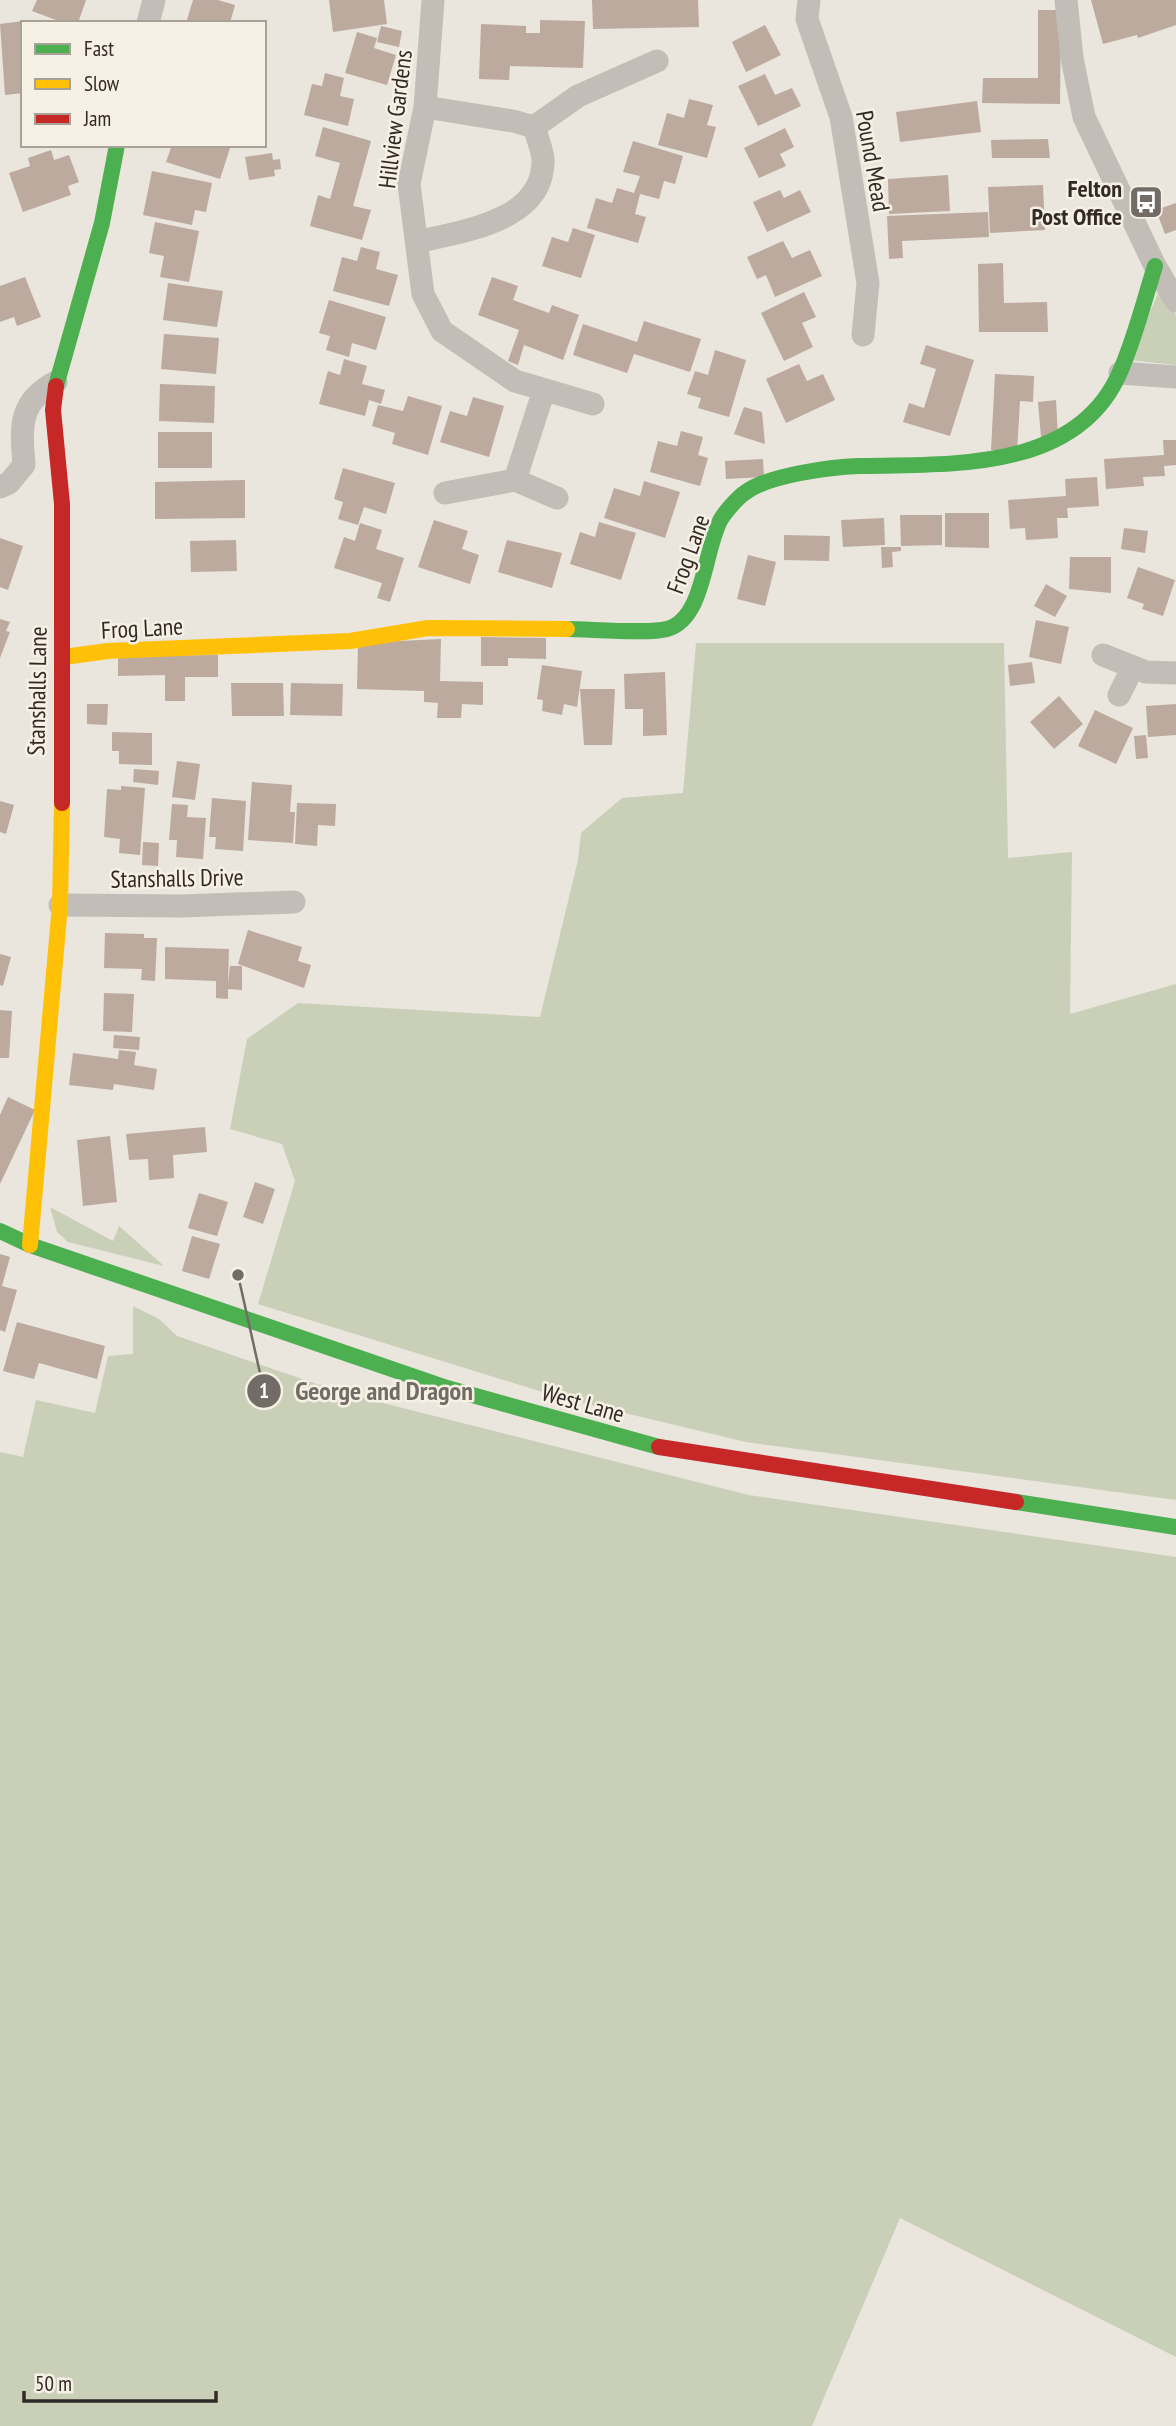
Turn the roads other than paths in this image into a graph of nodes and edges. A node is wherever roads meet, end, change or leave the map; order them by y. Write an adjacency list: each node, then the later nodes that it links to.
1 (154, 0): 5 (street)
2 (433, 0): 7 (street, Hillview Gardens)
3 (808, 0): 13 (street, Pound Mead)
4 (1066, 0): 11 (street)
5 (149, 21)
6 (657, 61): 8 (street)
7 (425, 107): 8 (street); 10 (street, Hillview Gardens)
8 (534, 127): 10 (street)
9 (117, 147): 16 (street, Stanshalls Lane)
10 (417, 242): 17 (street, Hillview Gardens)
11 (1155, 266): 12 (street); 14 (street, Frog Lane)
12 (1176, 300)
13 (863, 335)
14 (1119, 373): 15 (street); 24 (street, Frog Lane)
15 (1176, 377)
16 (56, 382): 20 (street); 24 (street, Stanshalls Lane)
17 (544, 390): 18 (street, Hillview Gardens); 19 (street)
18 (593, 404)
19 (514, 480): 21 (street); 22 (street)
20 (0, 487)
21 (445, 493)
22 (558, 499)
23 (1103, 655): 25 (street)
24 (64, 657): 29 (street, Stanshalls Lane)
25 (1133, 667): 26 (street); 27 (street)
26 (1176, 673)
27 (1119, 695)
28 (295, 902): 29 (street, Stanshalls Drive)
29 (60, 905): 31 (street, Stanshalls Lane)
30 (0, 1231): 31 (street, West Lane)
31 (30, 1245): 32 (street, West Lane)
32 (1176, 1527)

